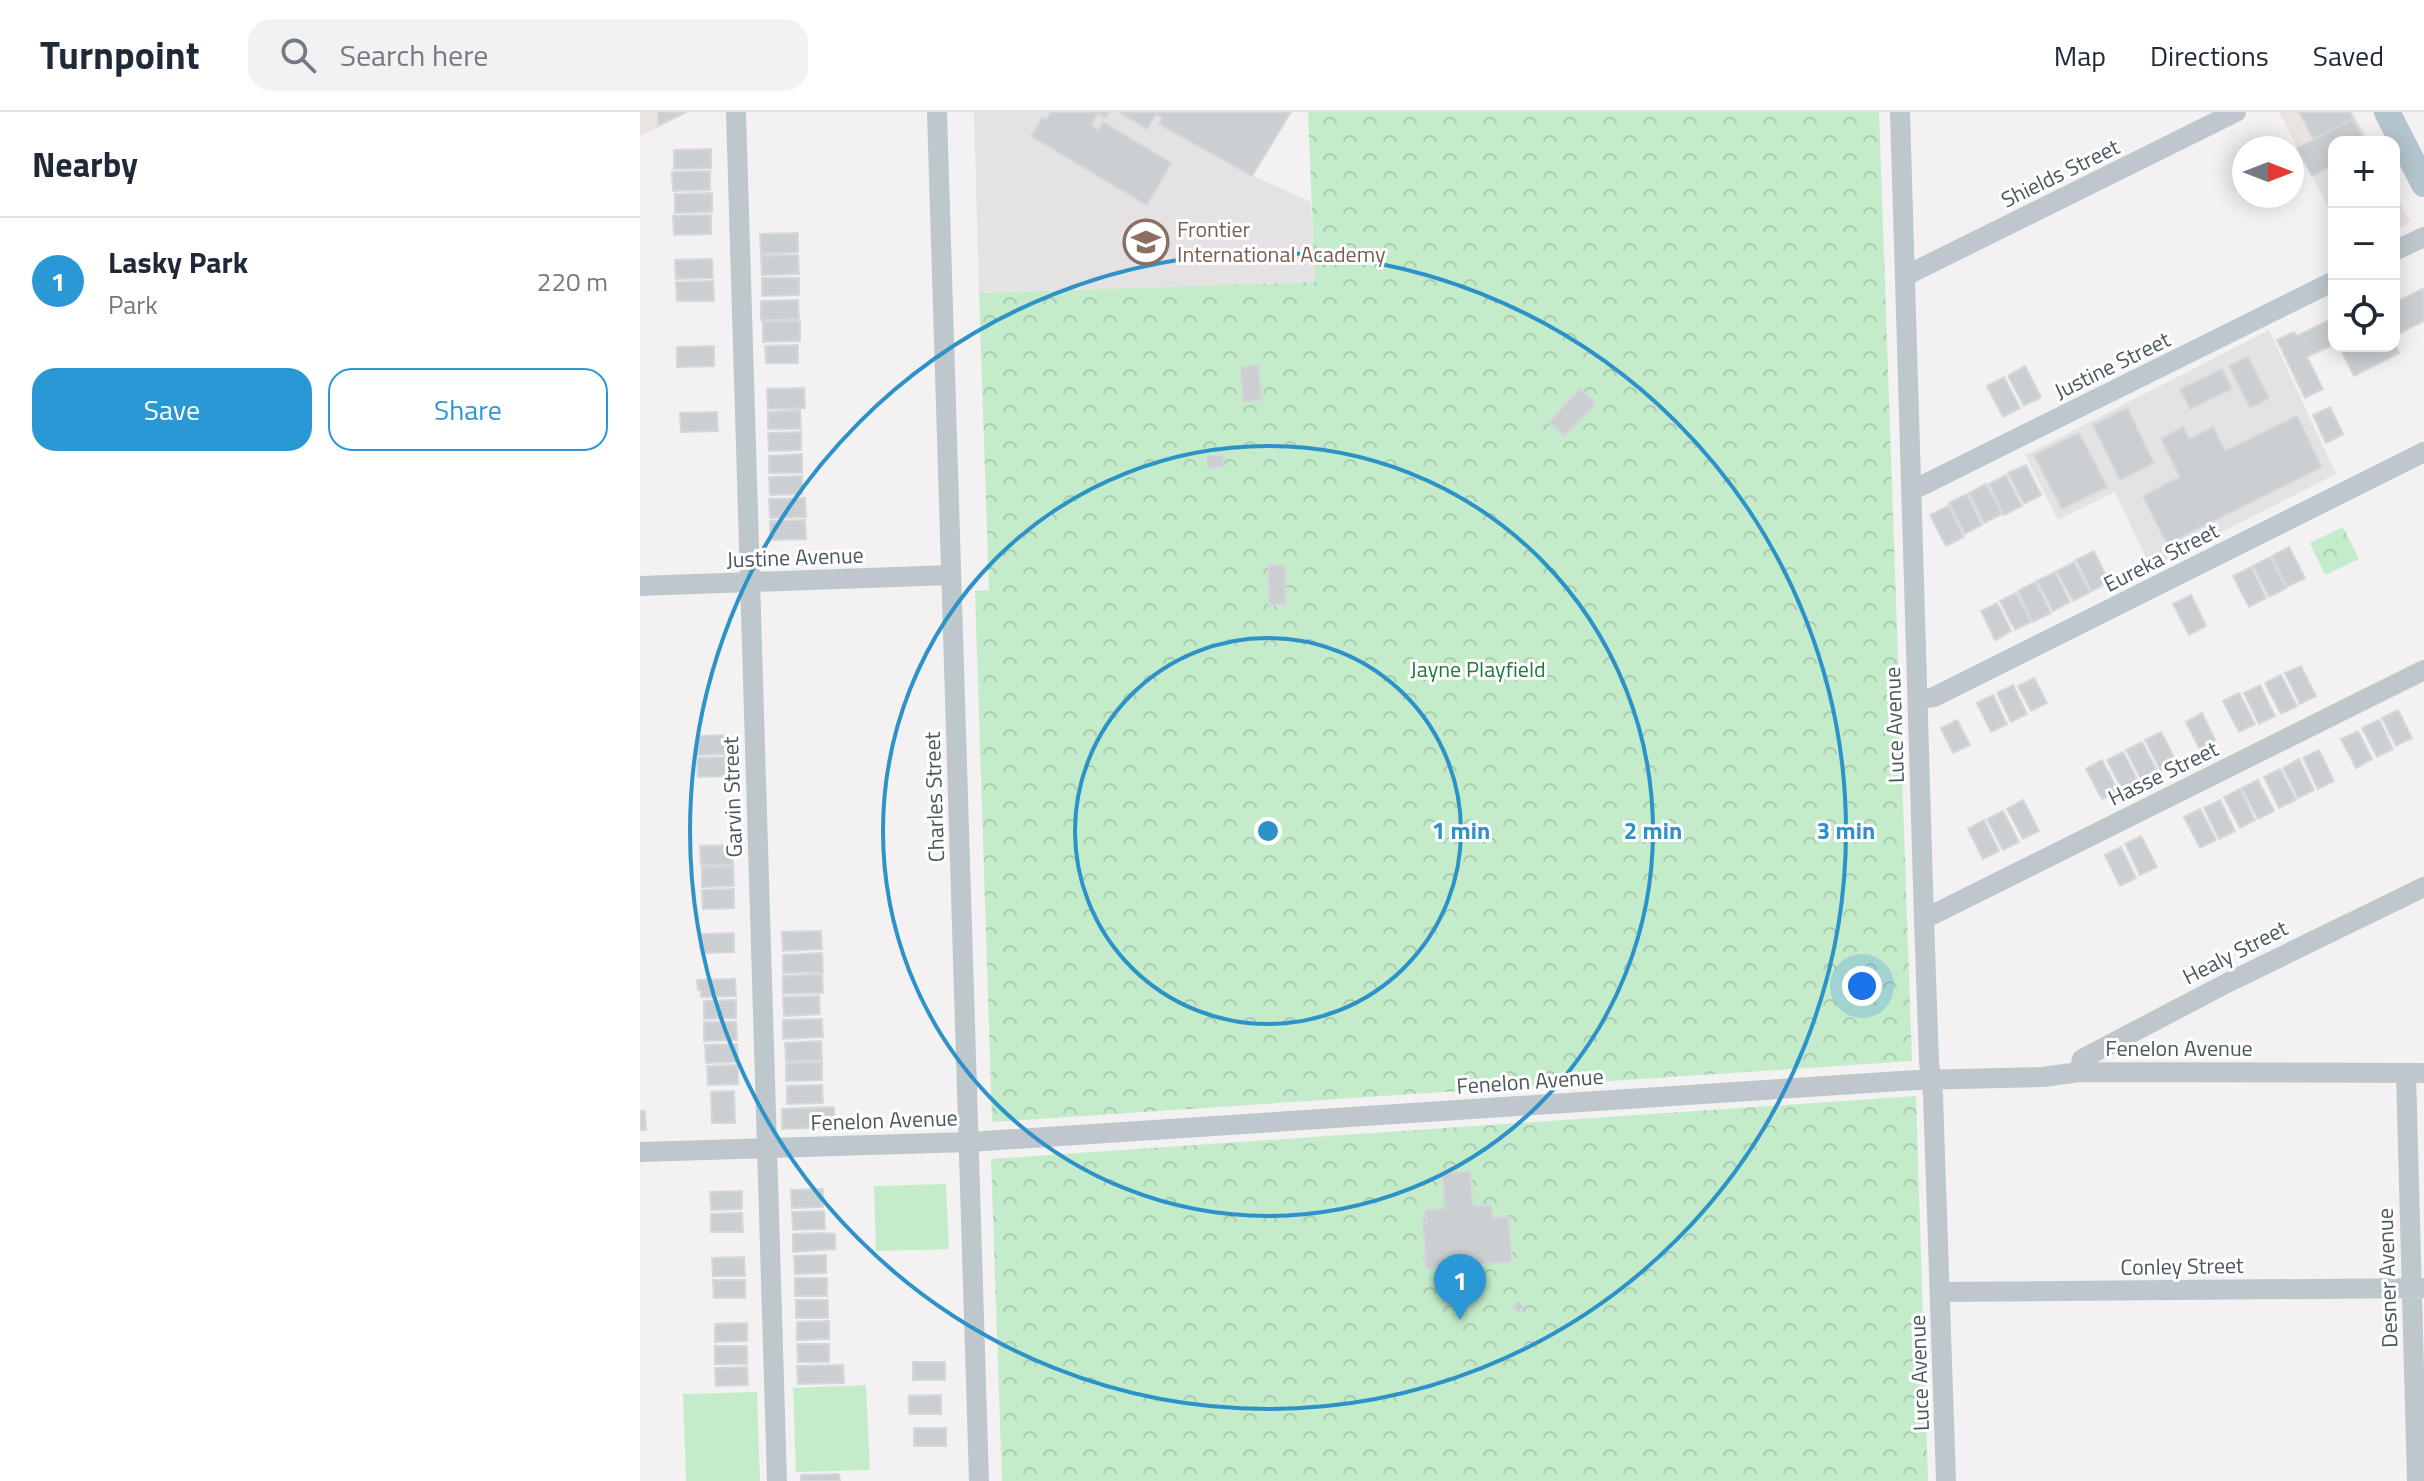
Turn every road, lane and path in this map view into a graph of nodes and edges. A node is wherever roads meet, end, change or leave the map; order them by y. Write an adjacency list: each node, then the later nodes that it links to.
1 (736, 112): 14 (street, Garvin Street)
2 (937, 112): 13 (street, Charles Street)
3 (1900, 112): 9 (street, Luce Avenue)
4 (2236, 112): 9 (street, Shields Street)
5 (2387, 112): 6 (main road)
6 (2424, 184)
7 (2424, 237): 8 (street)
8 (2400, 248)
9 (1905, 276): 12 (street, Luce Avenue)
10 (2328, 284): 12 (street, Justine Street)
11 (2424, 452): 17 (street, Eureka Street)
12 (1911, 491): 17 (street, Luce Avenue)
13 (951, 575): 14 (street, Justine Avenue); 23 (street, Charles Street)
14 (749, 583): 15 (street, Justine Avenue); 24 (street, Garvin Street)
15 (640, 586)
16 (2424, 670): 19 (street, Hasse Street)
17 (1918, 700): 19 (street, Luce Avenue)
18 (2424, 887): 20 (street, Healy Street)
19 (1924, 919): 22 (street, Luce Avenue)
20 (2079, 1072): 21 (street, Fenelon Avenue); 22 (street, Fenelon Avenue)
21 (2415, 1073): 26 (street, Desner Avenue)
22 (1931, 1079): 23 (street, Fenelon Avenue); 27 (street, Luce Avenue)
23 (969, 1142): 24 (street, Fenelon Avenue); 29 (street, Charles Street)
24 (766, 1148): 25 (street, Fenelon Avenue); 28 (street, Garvin Street)
25 (640, 1152)
26 (2418, 1288): 27 (street, Conley Street); 31 (street, Desner Avenue)
27 (1940, 1292): 30 (street, Luce Avenue)
28 (777, 1481)
29 (979, 1481)
30 (1946, 1481)
31 (2417, 1481)

